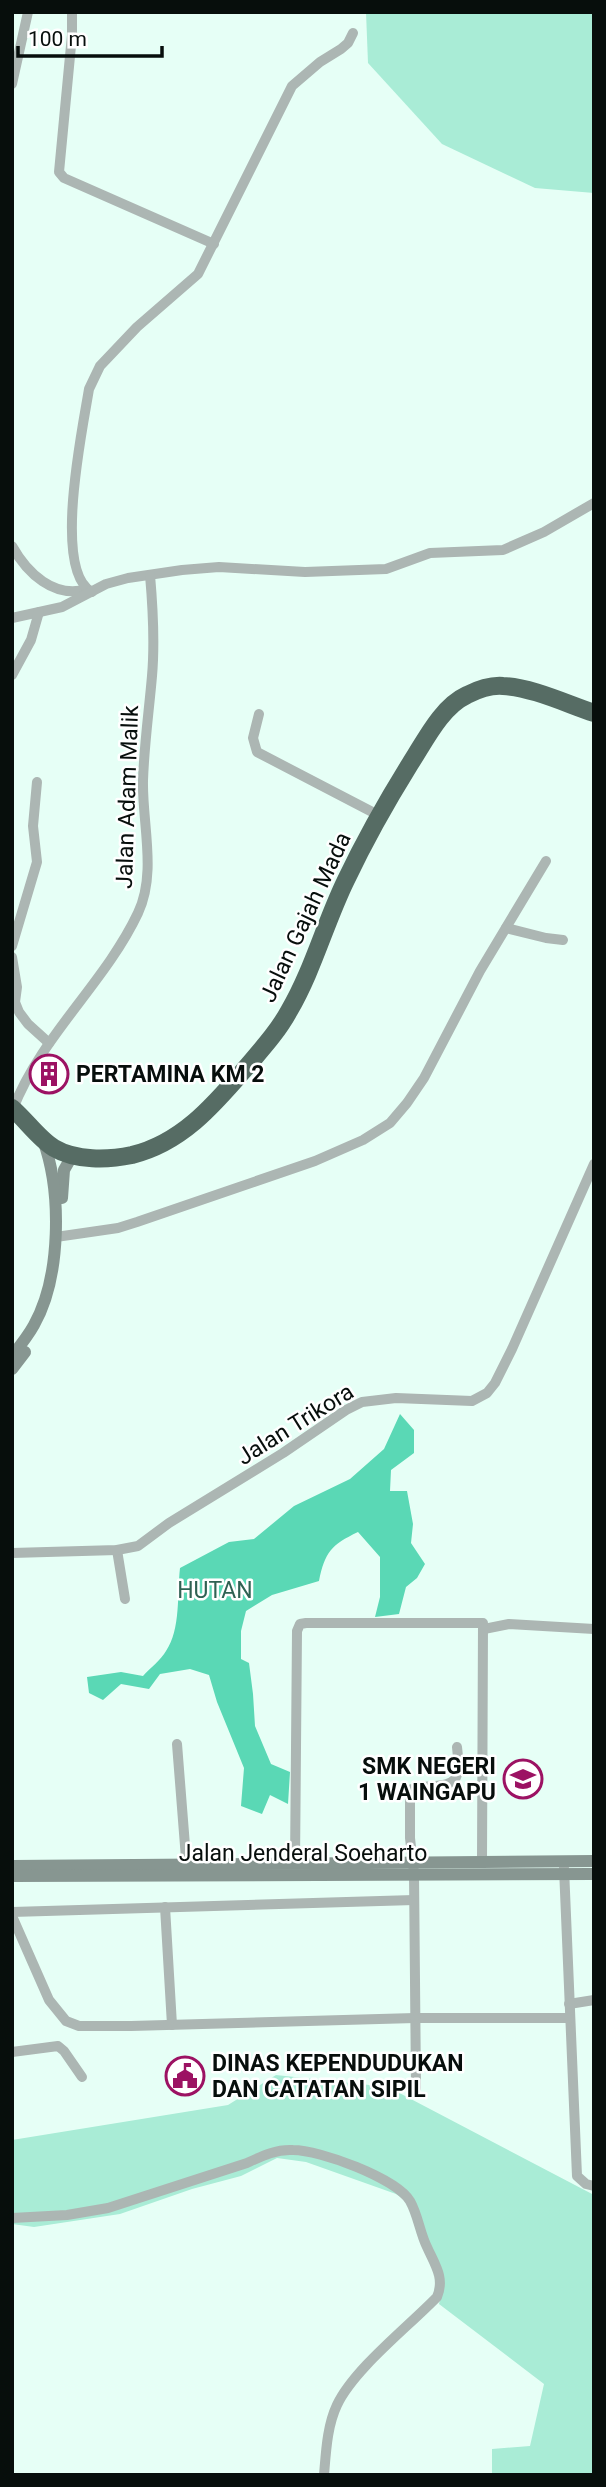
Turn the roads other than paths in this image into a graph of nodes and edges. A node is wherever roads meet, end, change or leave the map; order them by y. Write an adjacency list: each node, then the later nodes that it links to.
1 (28, 12): 4 (street)
2 (72, 12): 5 (street)
3 (353, 33): 5 (street)
4 (12, 84)
5 (214, 244): 9 (street)
6 (594, 503): 8 (street)
7 (12, 546): 9 (street)
8 (150, 575): 9 (street); 22 (street, Jalan Adam Malik)
9 (90, 590): 10 (street)
10 (39, 612): 11 (street); 12 (street)
11 (12, 618)
12 (12, 675)
13 (594, 713): 16 (highway, Jalan Gajah Mada)
14 (259, 714): 16 (street)
15 (37, 782): 20 (street)
16 (380, 816): 25 (highway, Jalan Gajah Mada)
17 (546, 861): 18 (street)
18 (506, 928): 19 (street); 27 (street)
19 (563, 940)
20 (12, 946)
21 (12, 957): 22 (street)
22 (49, 1043): 23 (street, Jalan Adam Malik)
23 (13, 1108): 24 (highway, Jalan Gajah Mada)
24 (43, 1139): 25 (highway, Jalan Gajah Mada); 27 (main road)
25 (72, 1156): 27 (main road)
26 (594, 1164): 30 (street, Jalan Trikora)
27 (60, 1236): 28 (main road); 29 (main road)
28 (12, 1356)
29 (12, 1369)
30 (117, 1550): 31 (street, Jalan Trikora); 32 (street)
31 (12, 1553)
32 (125, 1599)
33 (484, 1629): 34 (street); 37 (street); 39 (street)
34 (594, 1629)
35 (177, 1744): 43 (street)
36 (457, 1747): 42 (street)
37 (482, 1861): 41 (main road, Jalan Jenderal Soeharto); 42 (main road, Jalan Jenderal Soeharto)
38 (594, 1861): 41 (main road, Jalan Jenderal Soeharto)
39 (295, 1864): 42 (main road, Jalan Jenderal Soeharto); 43 (main road, Jalan Jenderal Soeharto)
40 (12, 1866): 43 (main road, Jalan Jenderal Soeharto)
41 (563, 1867): 42 (main road, Jalan Jenderal Soeharto); 44 (main road, Jalan Jenderal Soeharto); 50 (street)
42 (413, 1868): 43 (main road, Jalan Jenderal Soeharto); 46 (street)
43 (186, 1869): 45 (main road, Jalan Jenderal Soeharto)
44 (594, 1874)
45 (12, 1876)
46 (414, 1900): 47 (street); 51 (street)
47 (164, 1906): 48 (street); 53 (street)
48 (12, 1914): 53 (street)
49 (594, 2000): 50 (street)
50 (569, 2004): 52 (street)
51 (415, 2018): 52 (street); 53 (street); 56 (street)
52 (569, 2018): 57 (street)
53 (172, 2025)
54 (12, 2052): 55 (street)
55 (82, 2077)
56 (416, 2088)
57 (594, 2186)
58 (12, 2218): 59 (street)
59 (324, 2475)

